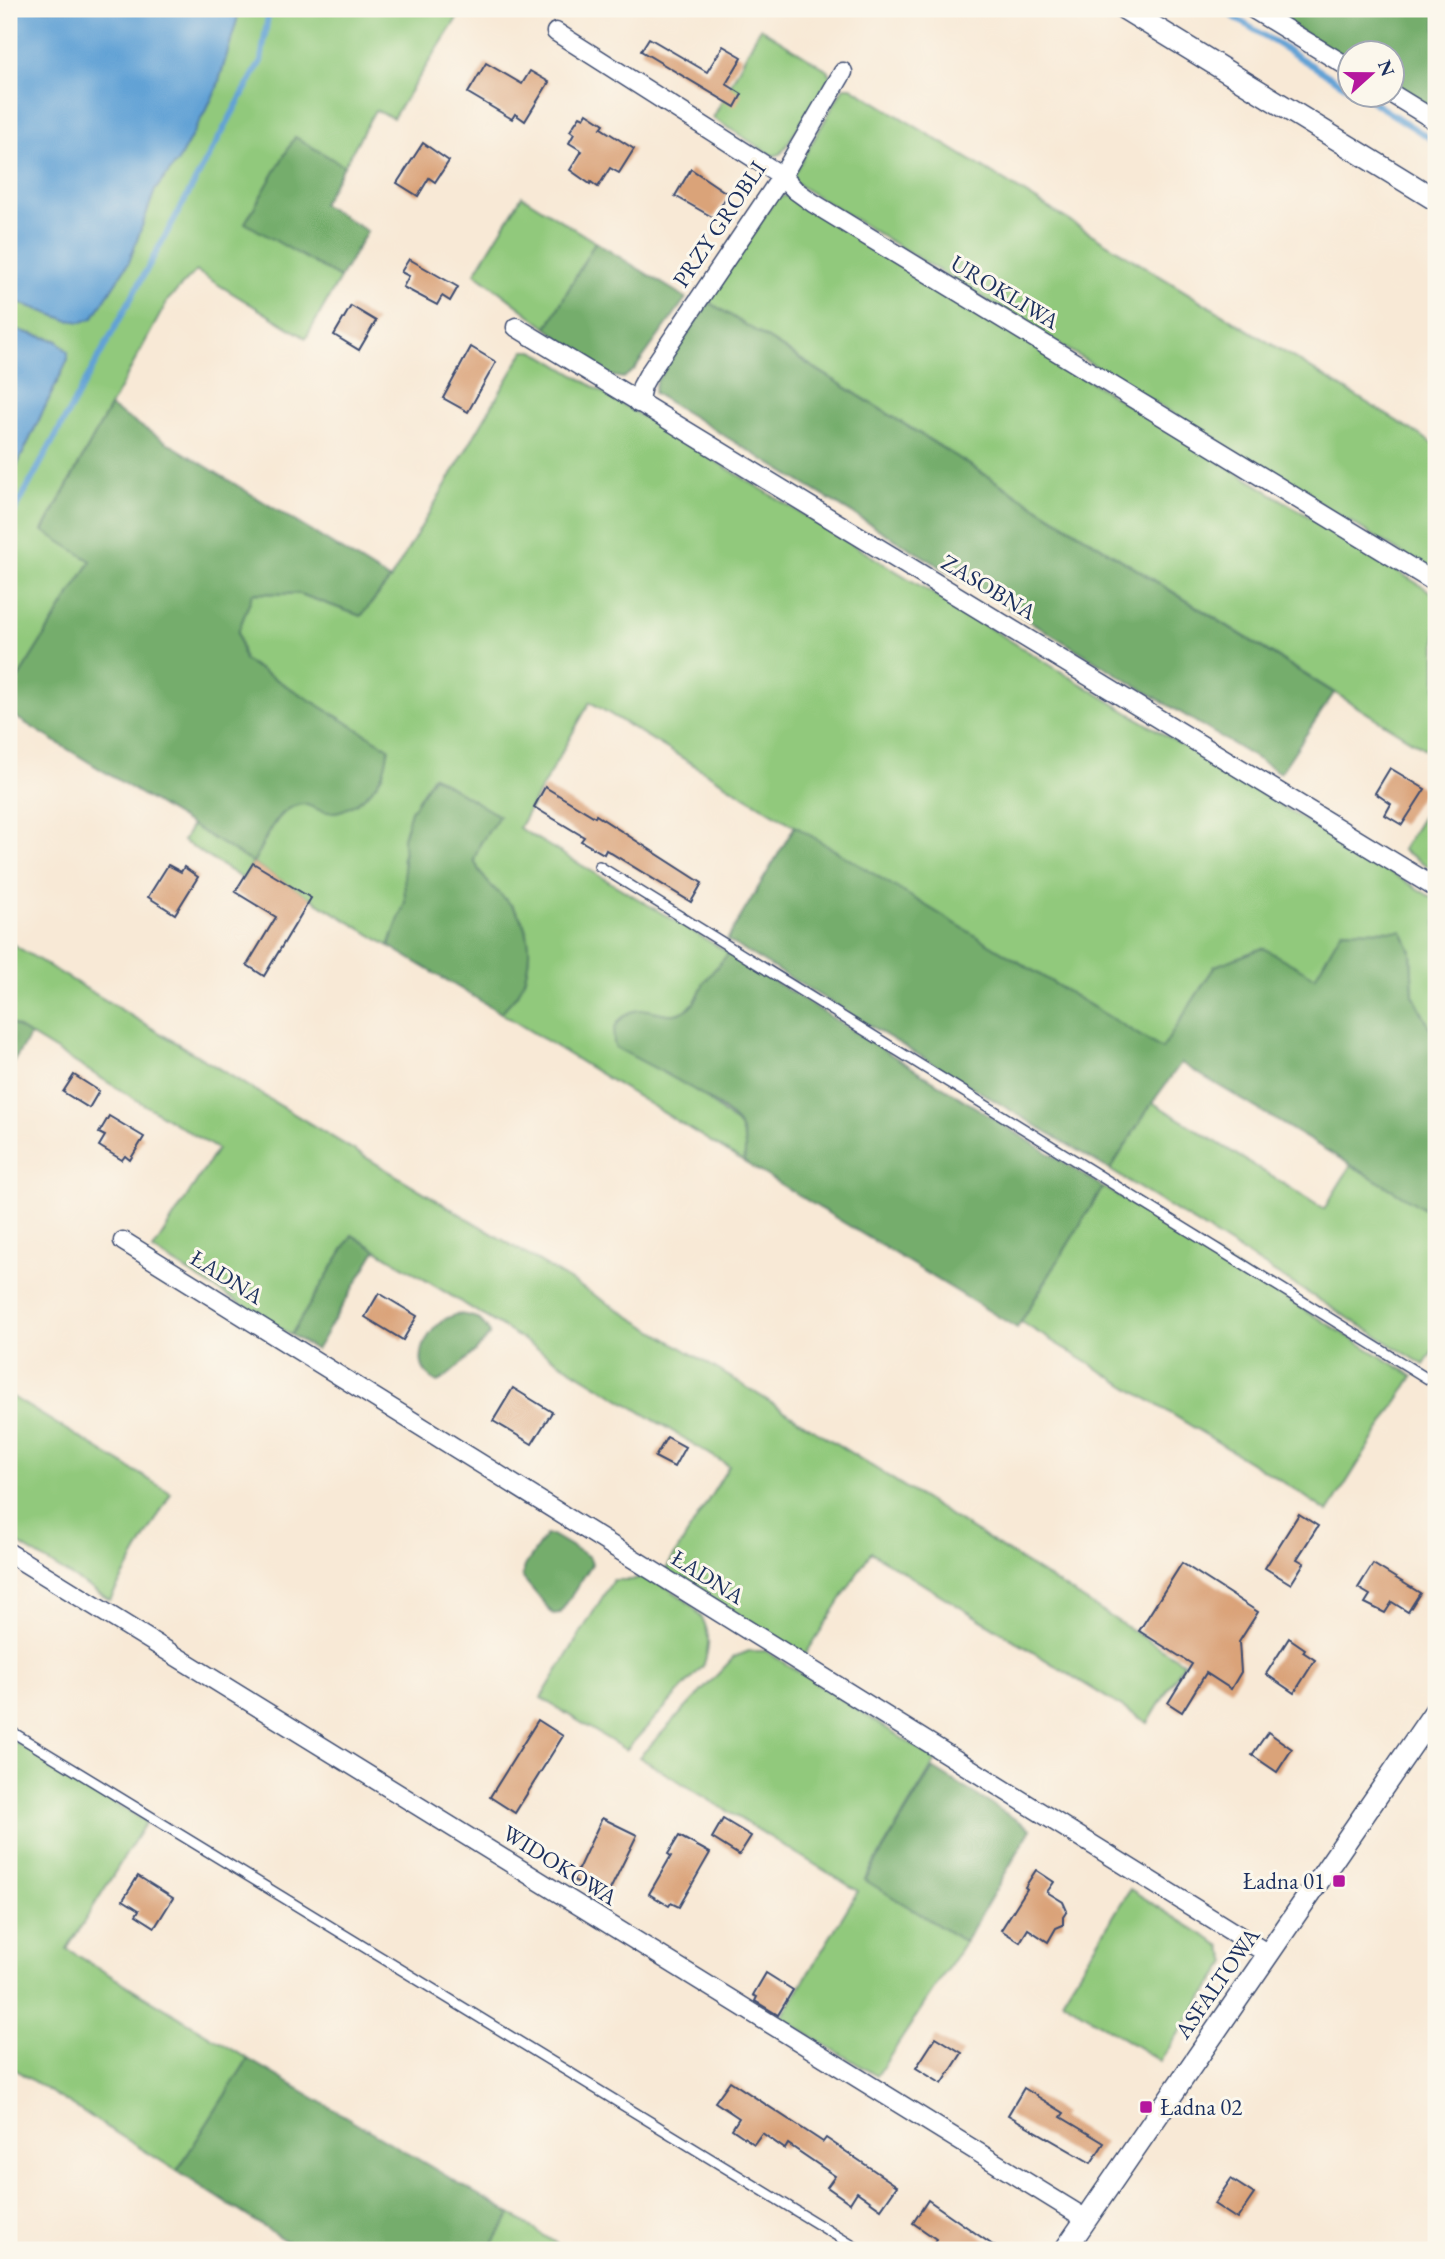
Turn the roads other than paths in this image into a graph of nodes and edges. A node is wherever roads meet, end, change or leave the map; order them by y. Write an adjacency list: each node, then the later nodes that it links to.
1 (1125, 9): 9 (street)
2 (1252, 9): 4 (street)
3 (556, 32): 8 (street, UROKLIWA)
4 (1336, 60)
5 (843, 72): 8 (street, PRZY GROBLI)
6 (1406, 103): 7 (street)
7 (1436, 121)
8 (782, 176): 11 (street, PRZY GROBLI); 12 (street, UROKLIWA)
9 (1436, 200)
10 (516, 327): 11 (street, ZASOBNA)
11 (638, 402): 14 (street, ZASOBNA)
12 (1436, 583)
13 (599, 866): 16 (lane)
14 (1436, 888)
15 (123, 1241): 20 (street, ŁADNA)
16 (1436, 1384)
17 (9, 1553): 21 (street, WIDOKOWA)
18 (1436, 1710): 20 (street, ASFALTOWA)
19 (9, 1730): 22 (lane)
20 (1268, 1954): 21 (street, ASFALTOWA)
21 (1086, 2219): 23 (street, ASFALTOWA)
22 (860, 2250)
23 (1065, 2250)

